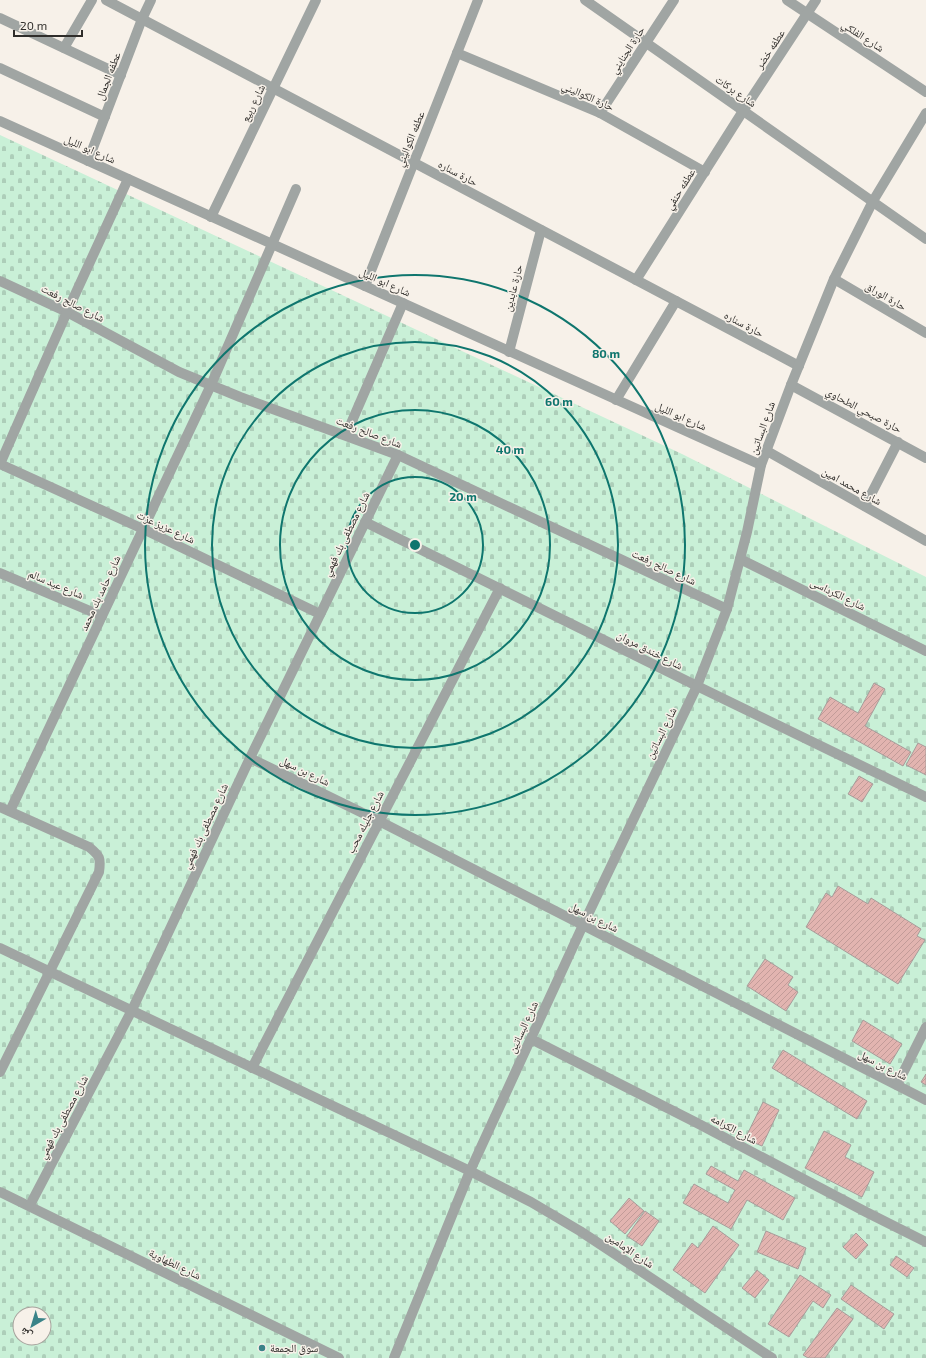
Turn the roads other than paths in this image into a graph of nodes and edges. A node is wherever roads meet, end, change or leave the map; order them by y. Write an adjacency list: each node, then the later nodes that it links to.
1 (92, 0): 14 (street)
2 (106, 0): 12 (street, حارة سناره)
3 (151, 0): 12 (street, عطفه الجمال)
4 (316, 0): 18 (street, شارع ربيع)
5 (478, 0): 15 (street, عطفه الكواليني)
6 (585, 0): 13 (street, شارع بركات)
7 (674, 0): 13 (street, حارة الجنايني)
8 (787, 0): 10 (street, شارع الفلكي)
9 (816, 0): 10 (street, عطفه خضر)
10 (807, 13): 19 (street, شارع الفلكي); 20 (street, عطفه خضر)
11 (0, 18): 14 (street)
12 (142, 19): 17 (street, عطفه الجمال); 18 (street, حارة سناره)
13 (646, 42): 20 (street, شارع بركات); 21 (street, حارة الجنايني)
14 (64, 48): 17 (street)
15 (457, 53): 21 (street, حارة الكواليني); 27 (street, عطفه الكواليني)
16 (0, 68): 23 (street)
17 (121, 75): 23 (street, عطفه الجمال)
18 (273, 89): 27 (street, حارة سناره); 32 (street, شارع ربيع)
19 (926, 92)
20 (743, 111): 28 (street, عطفه حنفي); 31 (street, شارع بركات)
21 (600, 113): 28 (street, حارة الكواليني)
22 (926, 113): 25 (street, شارع البساتين)
23 (105, 117): 26 (street, عطفه الجمال)
24 (0, 121): 26 (street, شارع ابو الليل)
25 (923, 127): 31 (street, شارع البساتين)
26 (88, 161): 29 (street, شارع ابو الليل)
27 (413, 163): 33 (street, حارة سناره); 39 (street, عطفه الكواليني)
28 (705, 172): 37 (street, عطفه حنفي)
29 (128, 179): 32 (street, شارع ابو الليل); 42 (street)
30 (296, 189): 35 (street, شارع حامد بك محمد)
31 (873, 202): 34 (street, شارع بركات); 36 (street, شارع البساتين)
32 (211, 217): 35 (street, شارع ابو الليل)
33 (541, 230): 37 (street, حارة سناره); 44 (street, حارة عابدين)
34 (926, 239)
35 (272, 244): 39 (street, شارع ابو الليل); 46 (street, شارع حامد بك محمد)
36 (834, 279): 43 (street, حارة الوراق); 45 (street, شارع البساتين)
37 (636, 280): 40 (street, حارة سناره)
38 (0, 281): 42 (street, شارع صالح رفعت)
39 (365, 286): 41 (street, شارع ابو الليل)
40 (676, 301): 45 (street, حارة سناره); 48 (street)
41 (403, 303): 44 (street, شارع ابو الليل); 49 (street)
42 (67, 312): 46 (street, شارع صالح رفعت); 54 (street)
43 (926, 333)
44 (509, 352): 48 (street, شارع ابو الليل)
45 (798, 366): 47 (street, شارع البساتين)
46 (211, 385): 49 (street, شارع صالح رفعت); 58 (street, شارع حامد بك محمد)
47 (791, 385): 50 (street, حارة صبحي الطحاوي); 51 (street, شارع البساتين)
48 (616, 400): 55 (street, شارع ابو الليل)
49 (346, 435): 52 (street, شارع صالح رفعت)
50 (898, 442): 53 (street, حارة صبحي الطحاوي); 56 (street)
51 (767, 451): 55 (street, شارع البساتين); 56 (street, شارع محمد امين)
52 (398, 455): 57 (street, شارع مصطفى بك فهمي); 63 (street, شارع صالح رفعت)
53 (926, 458)
54 (0, 464): 58 (street, شارع عزيز عزت)
55 (761, 465): 60 (street, شارع البساتين)
56 (865, 506): 59 (street, شارع محمد امين)
57 (365, 522): 62 (street, شارع خندق مروان); 64 (street, شارع مصطفى بك فهمي)
58 (143, 529): 64 (street, شارع عزيز عزت); 65 (street, شارع حامد بك محمد)
59 (926, 541)
60 (740, 559): 63 (street, شارع البساتين); 66 (street, شارع الكرداسى)
61 (0, 573): 65 (street, شارع عيد سالم)
62 (500, 588): 67 (street, شارع خندق مروان); 72 (street, شارع جليله محب)
63 (727, 609): 67 (street, شارع البساتين)
64 (320, 614): 68 (street, شارع مصطفى بك فهمي)
65 (102, 616): 71 (street, شارع حامد بك محمد)
66 (926, 651)
67 (697, 686): 69 (street, شارع خندق مروان); 73 (street, شارع البساتين)
68 (250, 758): 72 (street, شارع بن سهل); 76 (street, شارع مصطفى بك فهمي)
69 (926, 797)
70 (0, 808): 71 (street)
71 (10, 811): 75 (street)
72 (379, 821): 73 (street, شارع بن سهل); 79 (street, شارع جليله محب)
73 (583, 925): 78 (street, شارع البساتين); 81 (street, شارع بن سهل)
74 (0, 948): 75 (street, شارع الإمامين)
75 (50, 971): 76 (street, شارع الإمامين); 80 (street)
76 (132, 1010): 79 (street, شارع الإمامين); 85 (street, شارع مصطفى بك فهمي)
77 (926, 1027): 81 (street)
78 (531, 1039): 83 (street, شارع البساتين); 86 (street, شارع الكرامه)
79 (252, 1068): 83 (street, شارع الإمامين)
80 (0, 1072)
81 (897, 1085): 82 (street, شارع بن سهل)
82 (926, 1100)
83 (470, 1171): 88 (street, شارع البساتين); 89 (street, شارع الإمامين)
84 (0, 1192): 85 (street, شارع الطهاوية)
85 (30, 1206): 87 (street, شارع الطهاوية)
86 (926, 1242)
87 (339, 1358)
88 (394, 1358)
89 (772, 1358)

